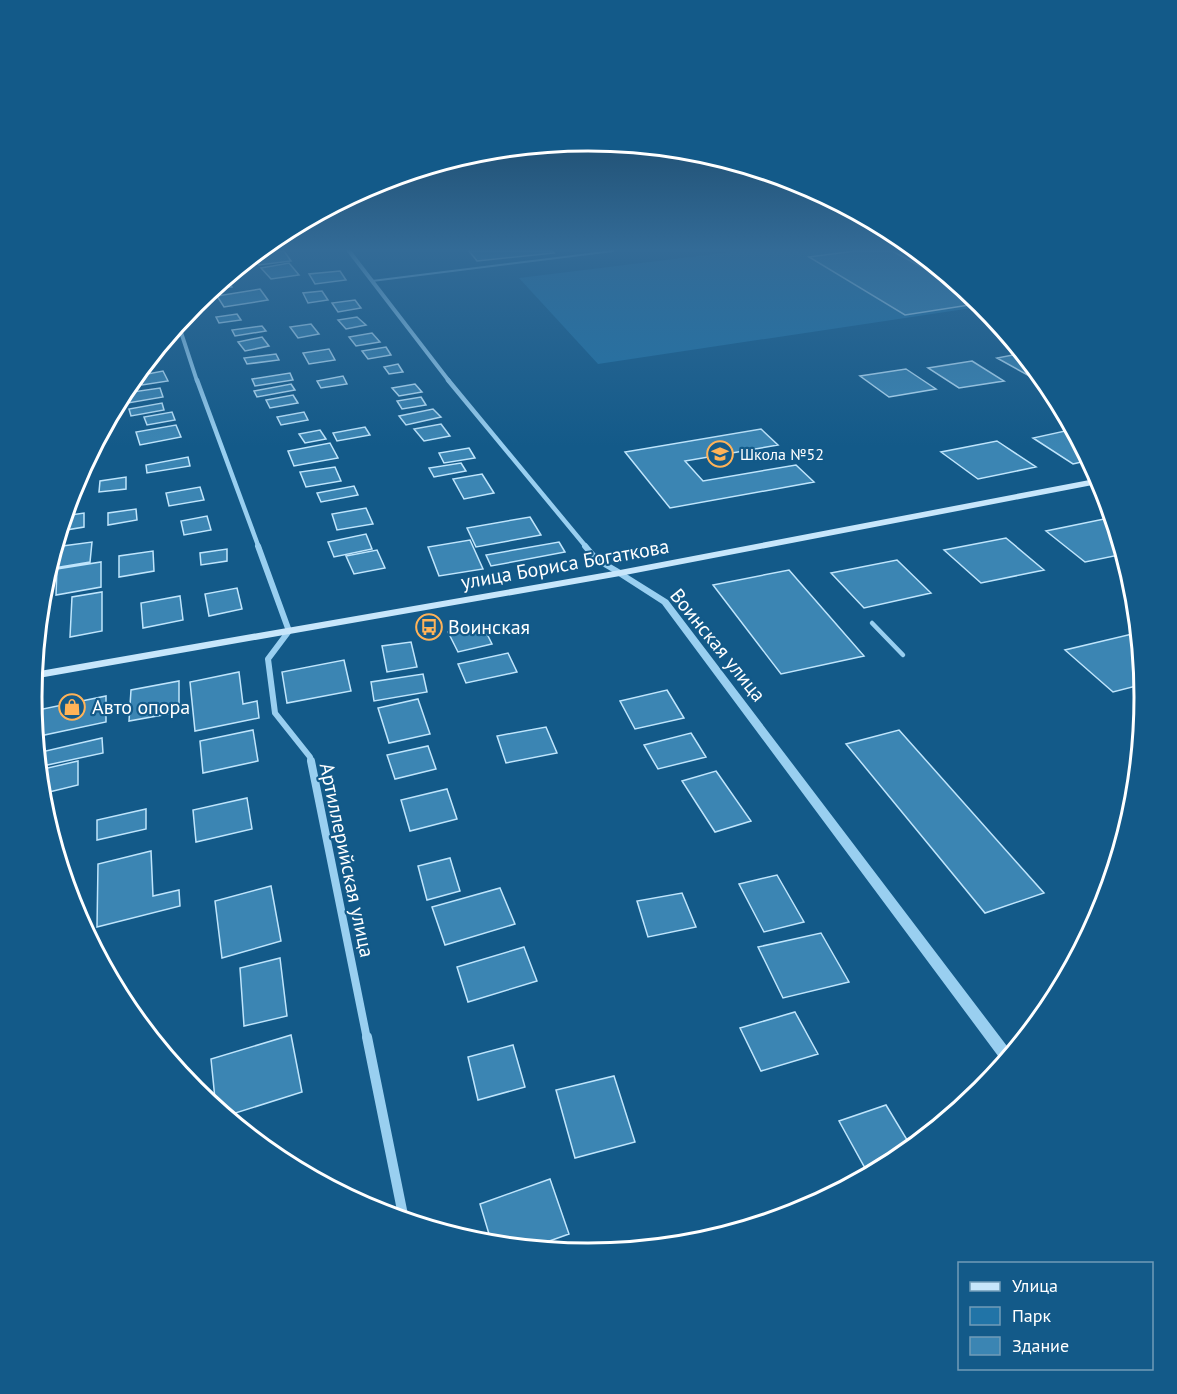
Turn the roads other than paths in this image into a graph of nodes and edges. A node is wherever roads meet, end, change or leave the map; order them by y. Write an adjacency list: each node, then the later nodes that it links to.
1 (399, 316): 4 (street, Воинская улица)
2 (180, 335): 6 (street)
3 (1090, 482): 4 (main road, улица Бориса Богаткова)
4 (620, 573): 6 (main road, улица Бориса Богаткова); 9 (street, Воинская улица)
5 (872, 623): 7 (lane)
6 (289, 631): 8 (main road, улица Бориса Богаткова); 10 (street, Артиллерийская улица)
7 (903, 656)
8 (43, 674)
9 (1003, 1052)
10 (402, 1210)

